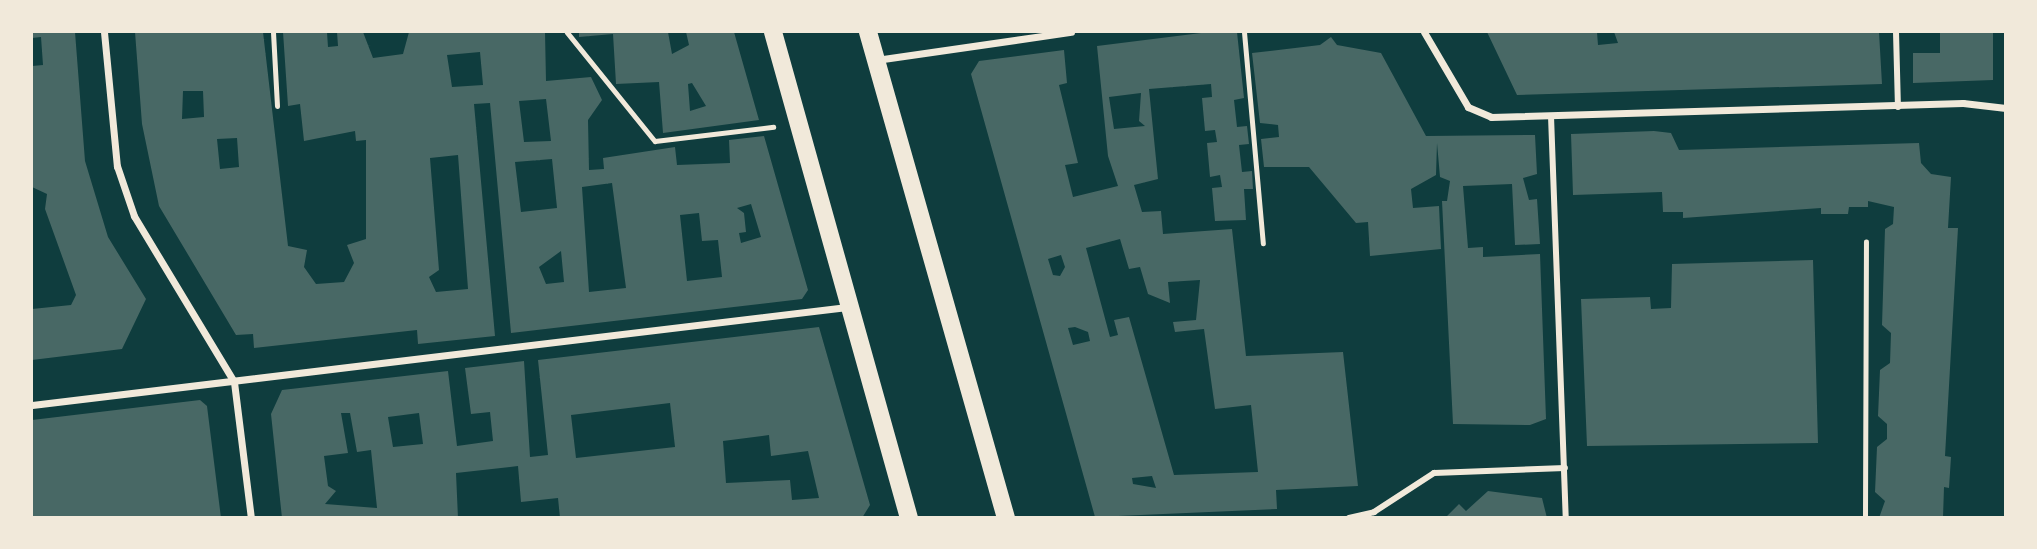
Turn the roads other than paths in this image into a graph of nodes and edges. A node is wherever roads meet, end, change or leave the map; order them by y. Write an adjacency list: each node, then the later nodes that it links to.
1 (104, 32): 16 (street)
2 (273, 32): 10 (lane)
3 (773, 32): 15 (main road)
4 (868, 32): 9 (main road)
5 (1070, 32): 9 (street)
6 (1244, 32): 14 (lane)
7 (1424, 32): 13 (street)
8 (1896, 32): 11 (street)
9 (876, 61): 21 (main road)
10 (277, 106)
11 (1898, 107): 12 (street); 13 (street)
12 (2006, 108)
13 (1551, 116): 18 (street)
14 (1263, 243)
15 (847, 307): 16 (street); 20 (main road)
16 (234, 382): 17 (street); 19 (street)
17 (32, 405)
18 (1564, 468): 22 (street); 23 (street)
19 (251, 517)
20 (909, 517)
21 (1006, 517)
22 (1349, 517)
23 (1566, 517)

